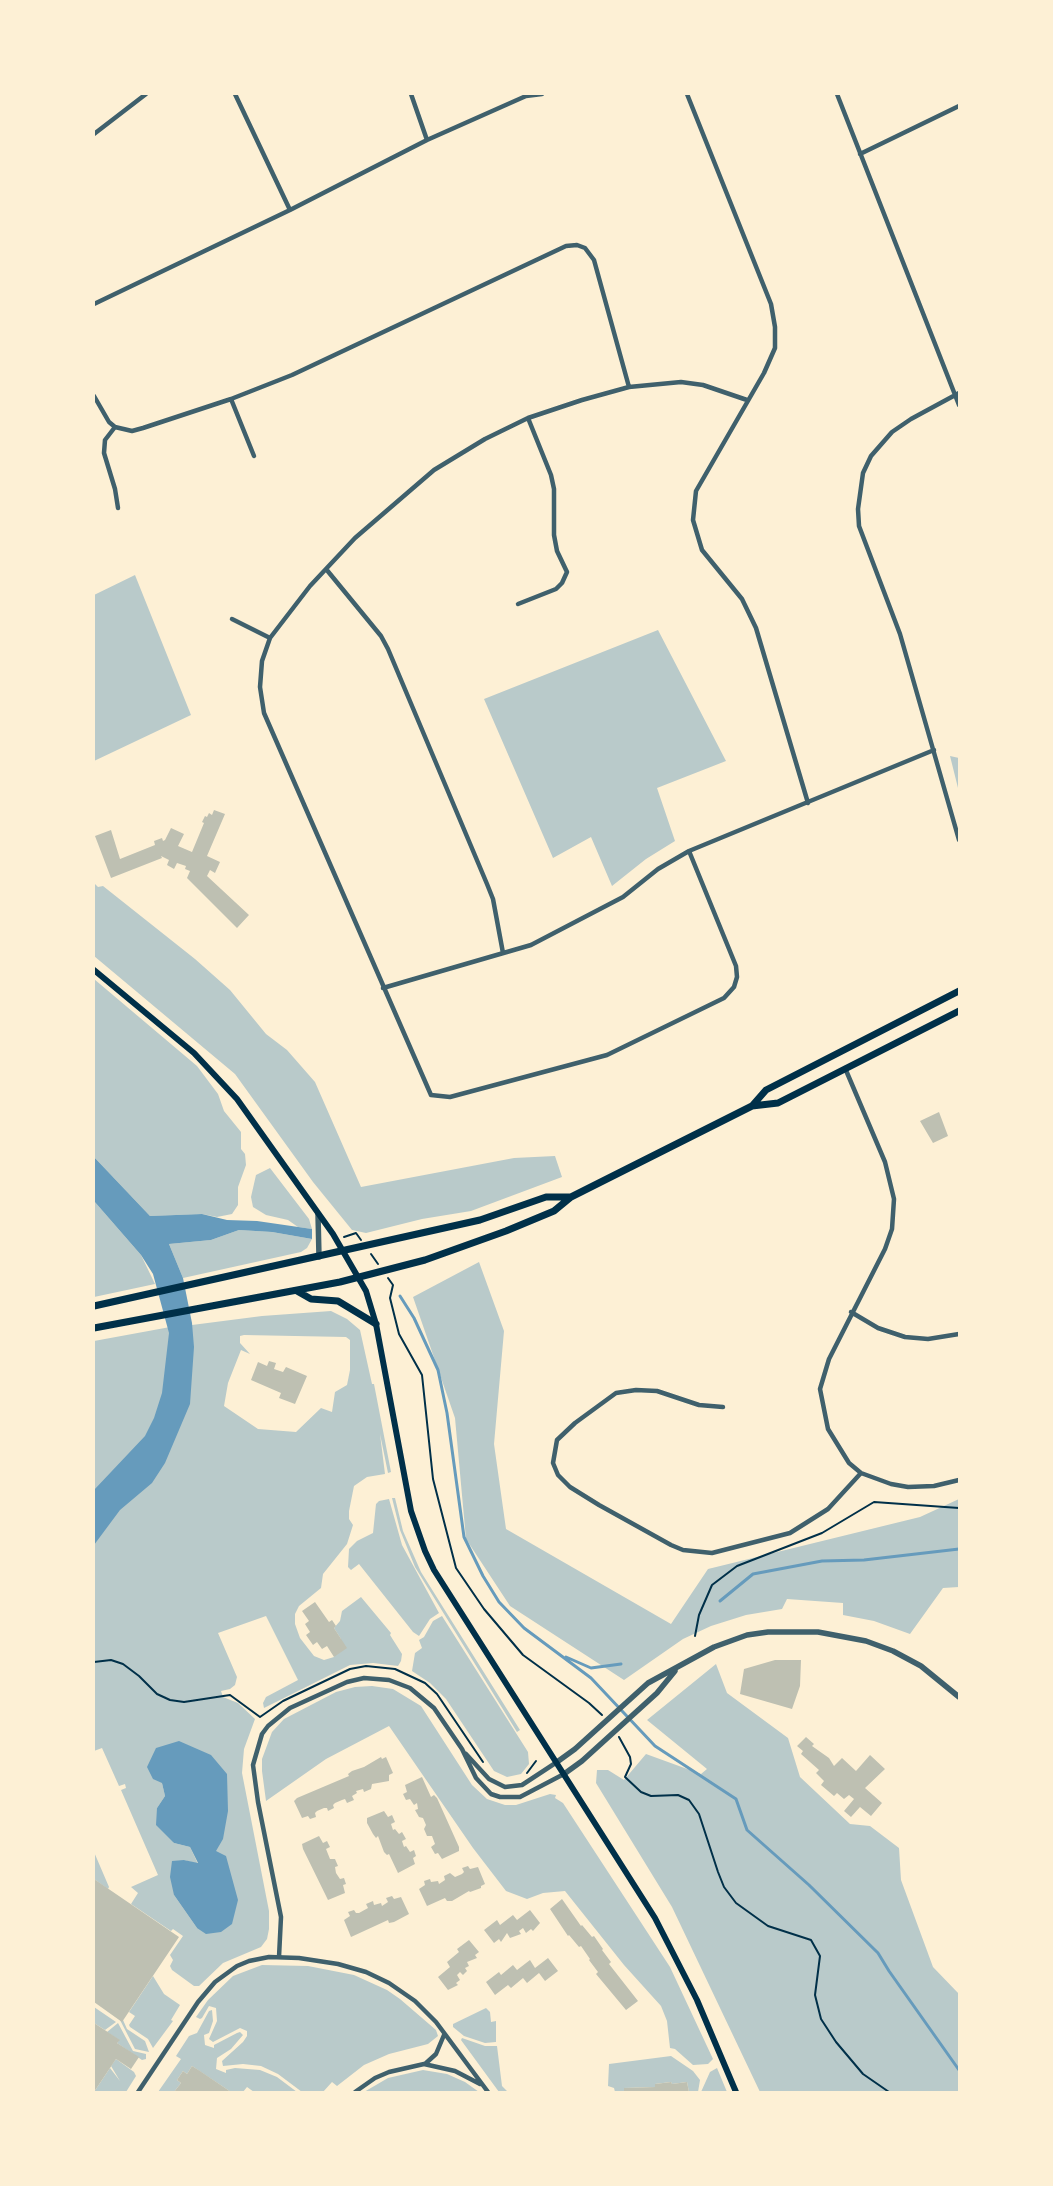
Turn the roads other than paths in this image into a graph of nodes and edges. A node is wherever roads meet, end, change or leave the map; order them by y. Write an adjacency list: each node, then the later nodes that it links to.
1 (146, 94): 8 (street)
2 (235, 94): 11 (street)
3 (411, 94): 9 (street)
4 (542, 94): 9 (street)
5 (687, 94): 17 (street)
6 (837, 94): 10 (street)
7 (959, 106): 10 (street)
8 (94, 134)
9 (427, 140): 11 (street)
10 (860, 154): 14 (street)
11 (290, 210): 12 (street)
12 (94, 304)
13 (629, 387): 16 (street); 17 (street); 19 (street)
14 (957, 394): 18 (street); 27 (street)
15 (94, 396): 20 (street)
16 (231, 400): 20 (street); 21 (street)
17 (747, 400): 28 (street)
18 (959, 405)
19 (528, 418): 23 (street); 24 (street)
20 (115, 427): 22 (street)
21 (254, 456)
22 (118, 508)
23 (326, 569): 26 (street); 31 (street)
24 (518, 604)
25 (232, 619): 26 (street)
26 (270, 638): 33 (street)
27 (934, 750): 28 (street); 29 (street)
28 (808, 803): 30 (street)
29 (959, 840)
30 (689, 851): 31 (street); 33 (street)
31 (503, 953): 33 (street)
32 (94, 970): 39 (main road)
33 (383, 988)
34 (959, 991): 37 (main road)
35 (959, 1011): 36 (main road)
36 (845, 1068): 37 (main road); 45 (street)
37 (752, 1106): 38 (main road)
38 (571, 1197): 40 (main road); 42 (main road)
39 (318, 1214): 40 (main road); 41 (street)
40 (343, 1252): 41 (main road); 42 (main road)
41 (319, 1257): 44 (main road)
42 (358, 1278): 43 (main road); 46 (main road)
43 (297, 1291): 46 (main road); 47 (main road)
44 (94, 1306)
45 (851, 1312): 48 (street); 50 (street)
46 (376, 1324): 55 (main road)
47 (94, 1328)
48 (959, 1334)
49 (723, 1407): 50 (street)
50 (861, 1473): 51 (street)
51 (959, 1480)
52 (678, 1667): 53 (street); 55 (street); 56 (street)
53 (959, 1697)
54 (462, 1749): 55 (street); 56 (street); 57 (street)
55 (557, 1762): 56 (main road)
56 (564, 1774): 64 (main road)
57 (279, 1958): 58 (street); 61 (street)
58 (444, 2035): 59 (street); 60 (street)
59 (424, 2064): 60 (street); 62 (street)
60 (483, 2086): 63 (street)
61 (138, 2092)
62 (355, 2092)
63 (488, 2092)
64 (736, 2092)

